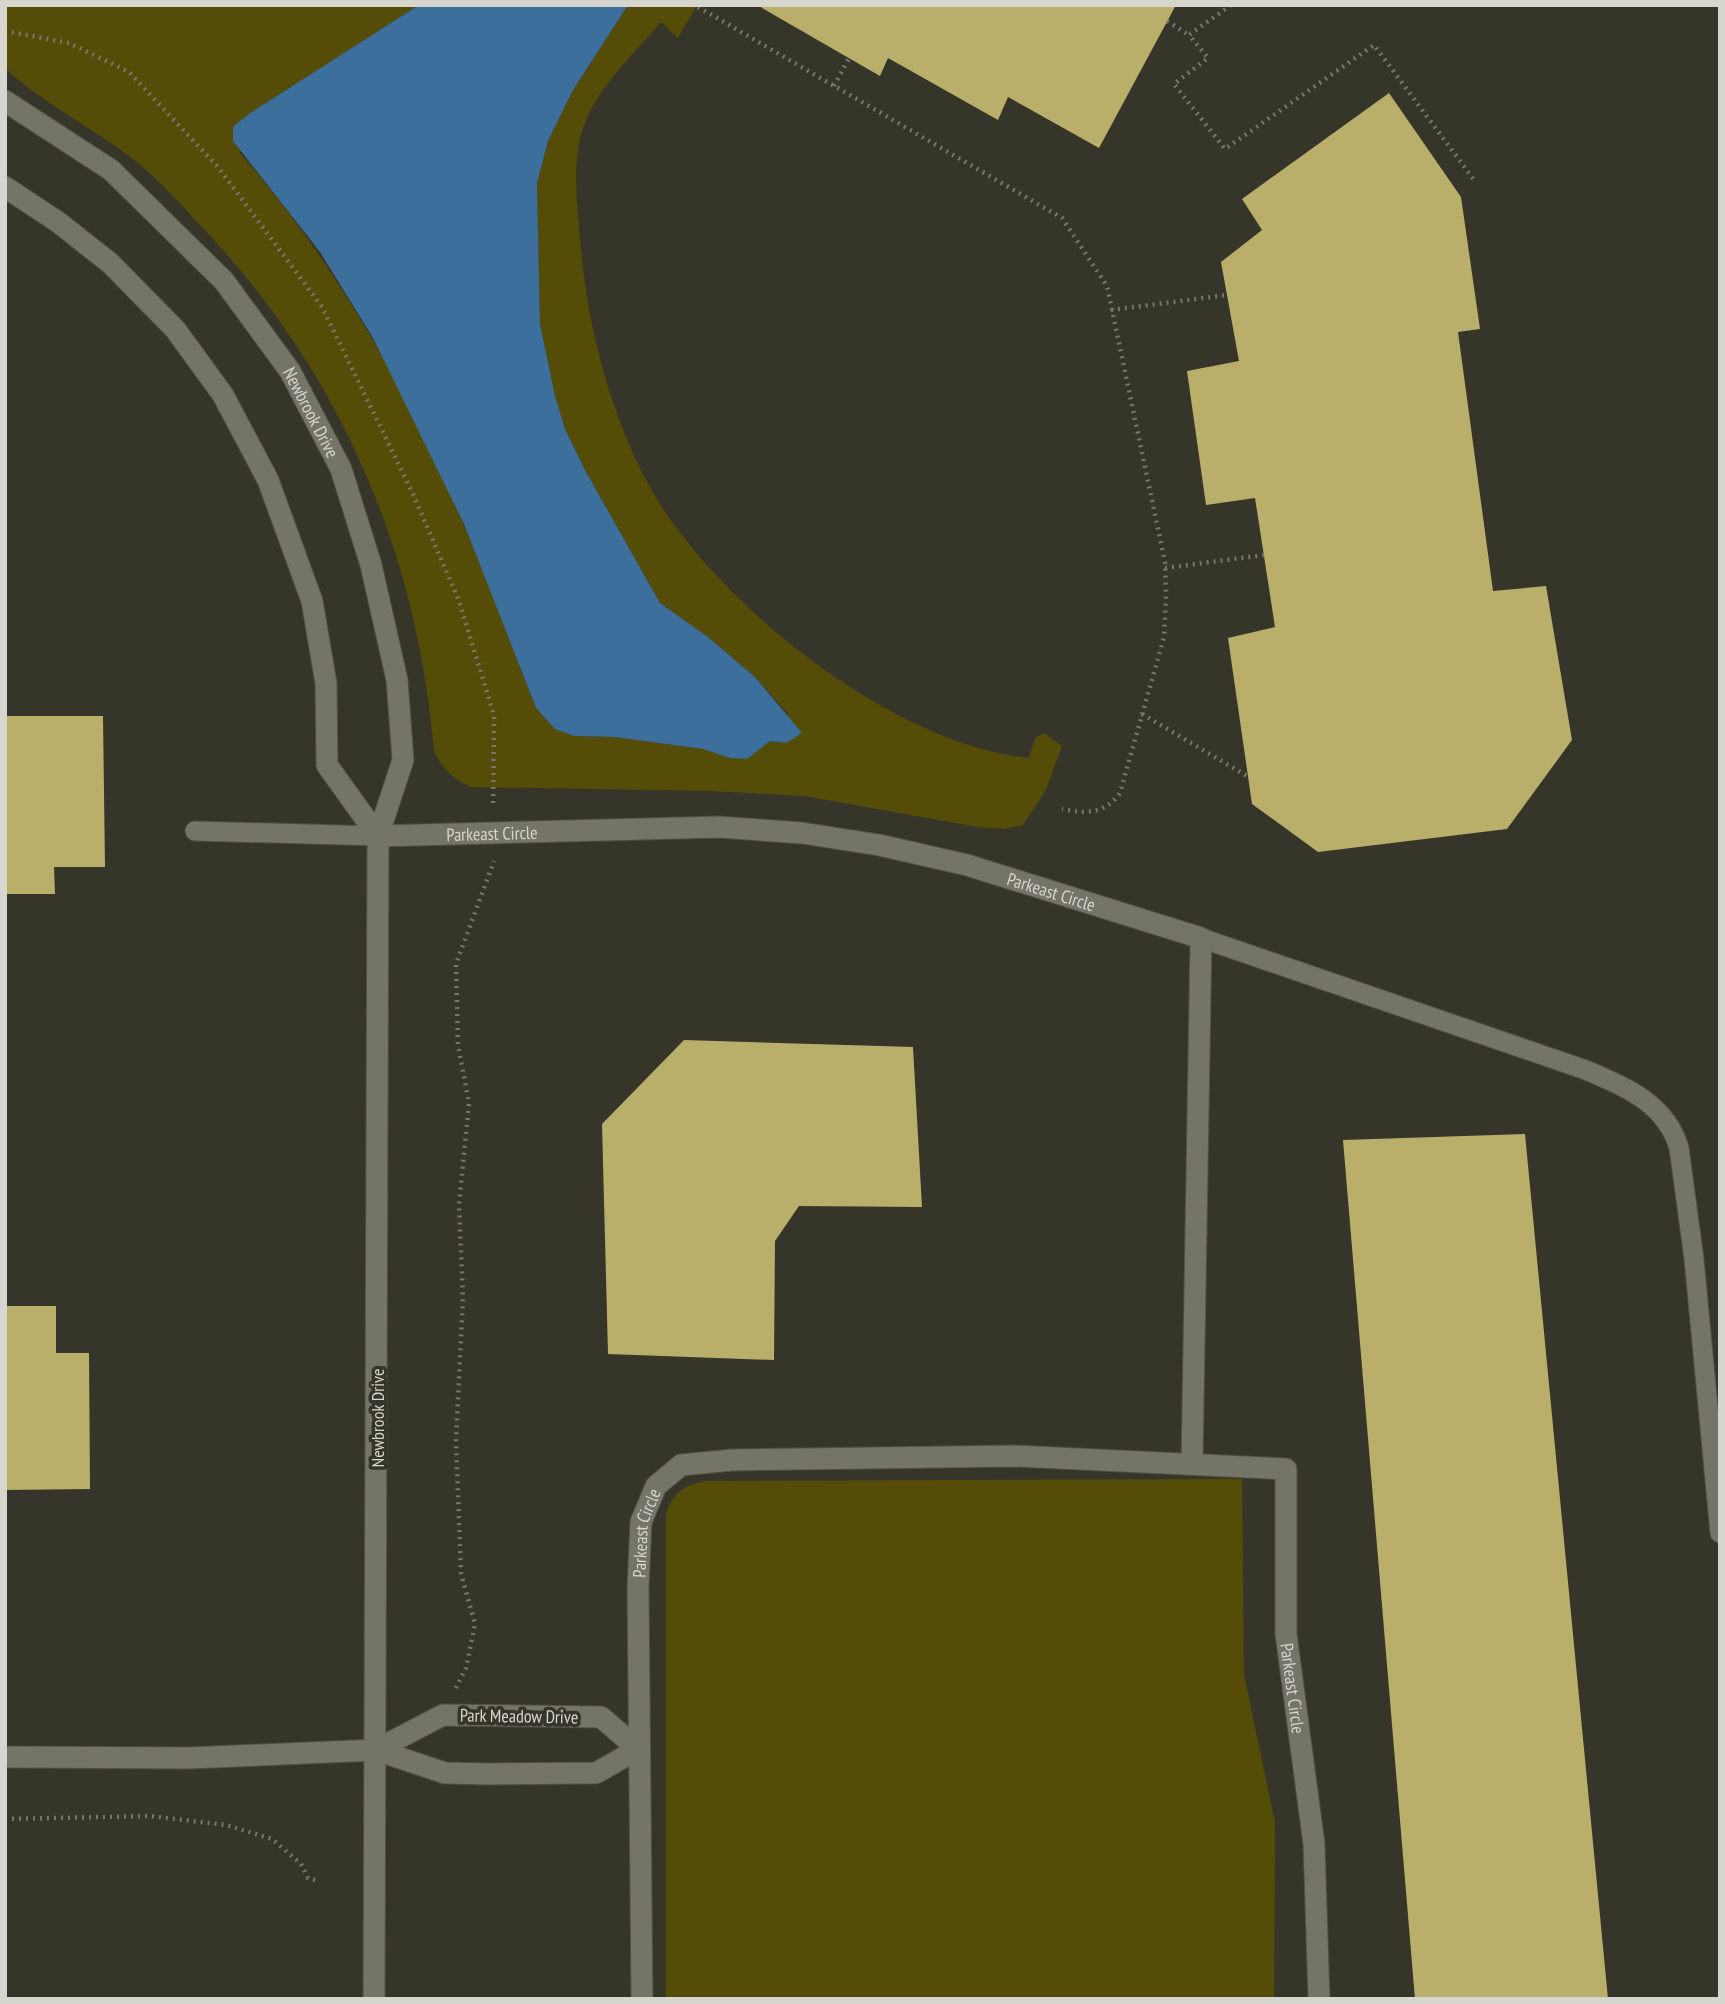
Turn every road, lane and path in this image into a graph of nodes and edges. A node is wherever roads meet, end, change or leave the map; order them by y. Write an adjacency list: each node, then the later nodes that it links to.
1 (1231, 5): 4 (path)
2 (698, 7): 6 (path)
3 (1167, 21): 4 (path)
4 (1189, 36): 8 (path)
5 (849, 58): 6 (path)
6 (834, 86): 11 (path)
7 (5, 101): 18 (street, Newbrook Drive)
8 (1474, 180)
9 (5, 187): 18 (street)
10 (1227, 295): 11 (path)
11 (1111, 310): 13 (path)
12 (1264, 555): 13 (path)
13 (1165, 568): 14 (path)
14 (1142, 714): 15 (path); 16 (path)
15 (1247, 776)
16 (1062, 809)
17 (195, 831): 18 (lane)
18 (378, 836): 19 (street, Parkeast Circle); 23 (street, Newbrook Drive)
19 (1201, 938): 20 (street); 21 (lane)
20 (1192, 1463): 22 (street, Parkeast Circle); 29 (street, Parkeast Circle)
21 (1720, 1533)
22 (638, 1749): 23 (street, Park Meadow Drive); 23 (street, Park Meadow Drive); 28 (street, Parkeast Circle)
23 (376, 1750): 24 (street, Park Meadow Drive); 27 (street, Newbrook Drive)
24 (5, 1757)
25 (5, 1819): 26 (path)
26 (319, 1881)
27 (374, 1999)
28 (642, 1999)
29 (1319, 1999)

